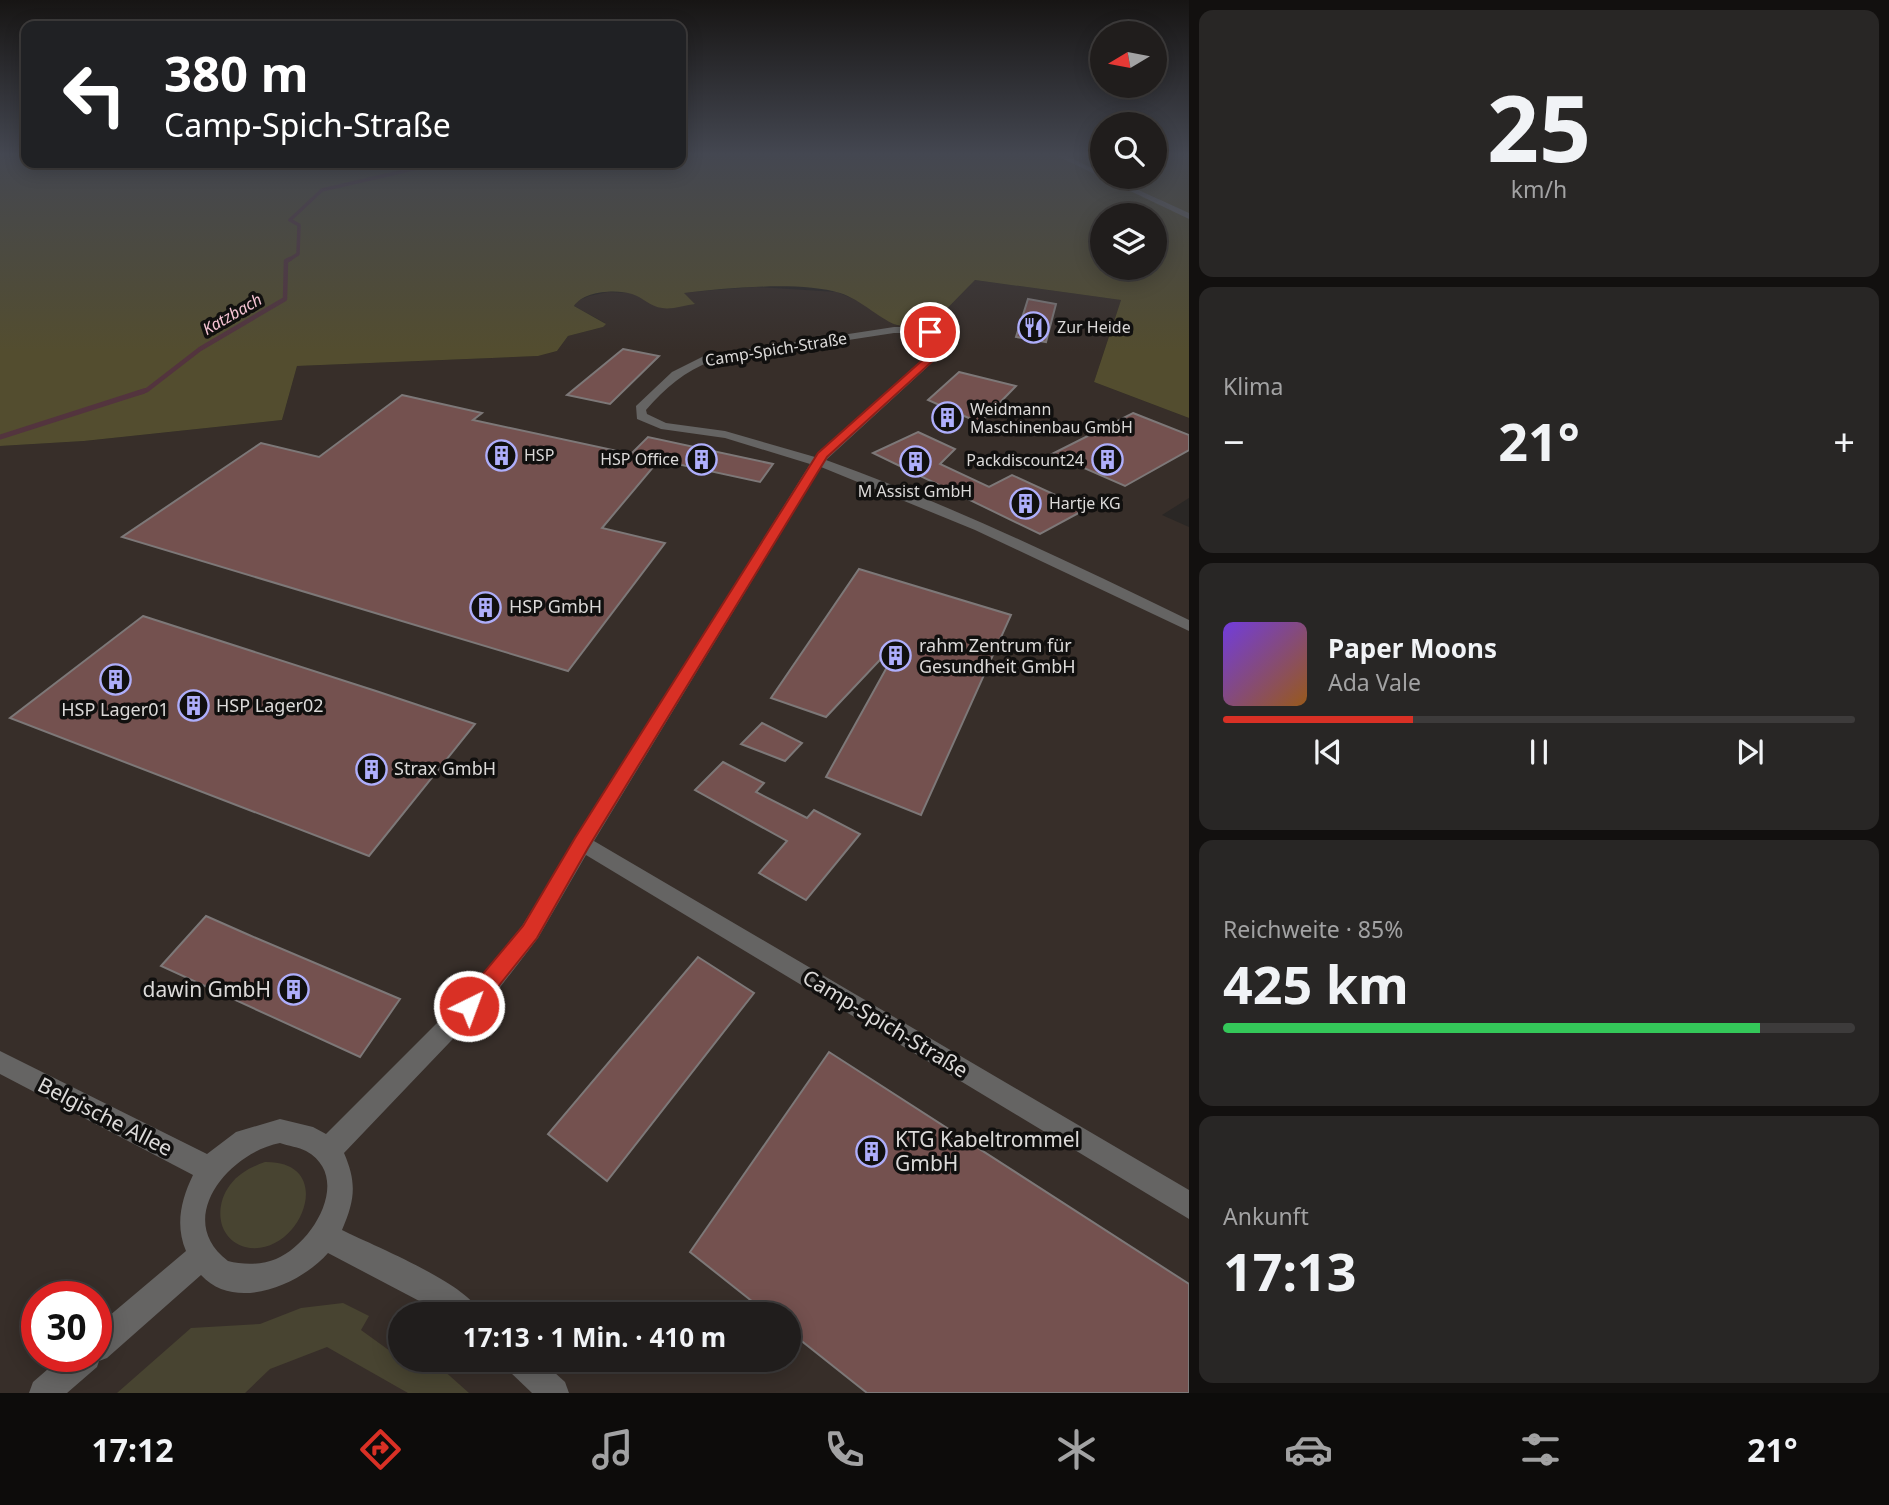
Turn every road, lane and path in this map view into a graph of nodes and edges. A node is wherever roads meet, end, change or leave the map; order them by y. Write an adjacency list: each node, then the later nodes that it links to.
1 (817, 463): 1 (street, Camp-Spich-Straße); 2 (street, Camp-Spich-Straße); 3 (street, Camp-Spich-Straße)
2 (1189, 626)
3 (582, 843): 5 (street, Camp-Spich-Straße); 7 (street, Camp-Spich-Straße)
4 (0, 1062): 6 (street, Belgische Allee)
5 (329, 1150): 6 (street); 8 (street)
6 (210, 1170): 9 (street)
7 (1189, 1205)
8 (326, 1237): 9 (street); 10 (street)
9 (202, 1256): 11 (street)
10 (451, 1302)
11 (112, 1334)
12 (68, 1372): 14 (street)
13 (532, 1372): 15 (street)
14 (44, 1393)
15 (554, 1393)

